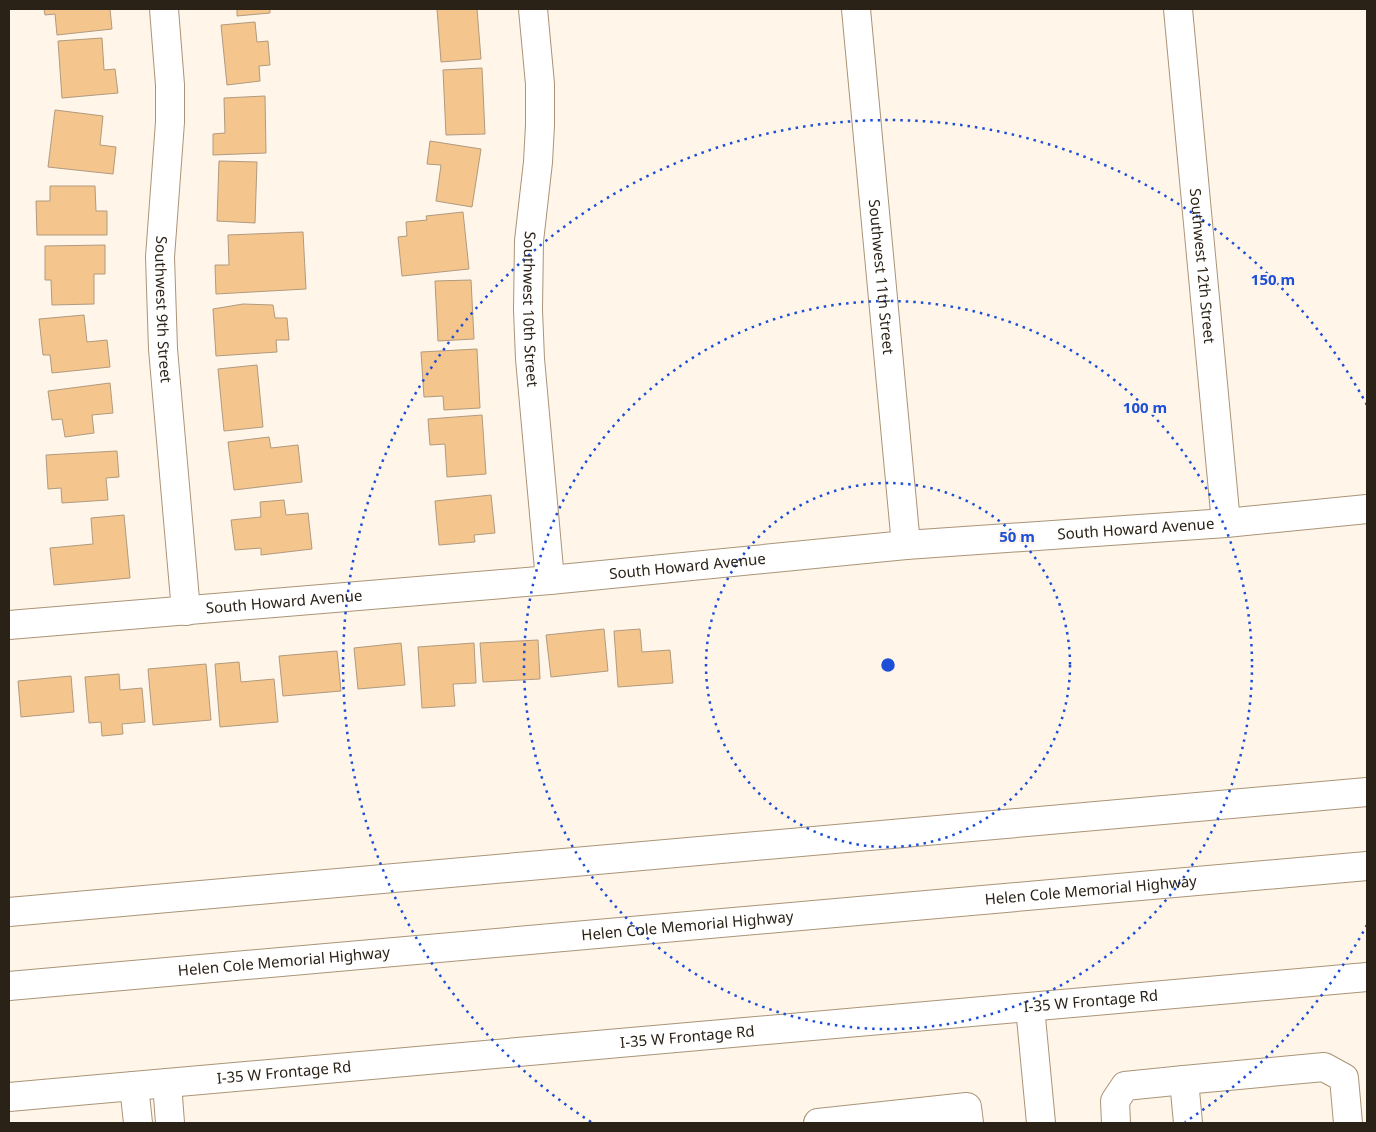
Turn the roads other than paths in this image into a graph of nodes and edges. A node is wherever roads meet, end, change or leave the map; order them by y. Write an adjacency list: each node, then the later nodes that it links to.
1 (164, 9): 9 (main road, Southwest 9th Street)
2 (532, 9): 8 (main road, Southwest 10th Street)
3 (856, 9): 7 (main road, Southwest 11th Street)
4 (1178, 9): 6 (main road, Southwest 12th Street)
5 (1367, 509): 6 (main road, South Howard Avenue)
6 (1226, 523): 7 (main road, South Howard Avenue)
7 (906, 545): 8 (main road, South Howard Avenue)
8 (550, 580): 9 (main road, South Howard Avenue)
9 (186, 611): 10 (main road, South Howard Avenue)
10 (9, 625)
11 (1367, 792): 13 (main road)
12 (1367, 866): 15 (main road, Helen Cole Memorial Highway)
13 (9, 912)
14 (1367, 977): 16 (main road, I-35 W Frontage Rd)
15 (9, 986)
16 (1030, 1007): 18 (main road, I-35 W Frontage Rd); 25 (main road)
17 (1184, 1080): 26 (main road); 27 (main road); 28 (main road)
18 (167, 1084): 19 (main road, I-35 W Frontage Rd); 22 (main road)
19 (134, 1086): 20 (main road, I-35 W Frontage Rd); 21 (main road)
20 (9, 1097)
21 (138, 1123)
22 (170, 1123)
23 (818, 1123): 24 (main road)
24 (968, 1123)
25 (1041, 1123)
26 (1116, 1123)
27 (1188, 1123)
28 (1348, 1123)

